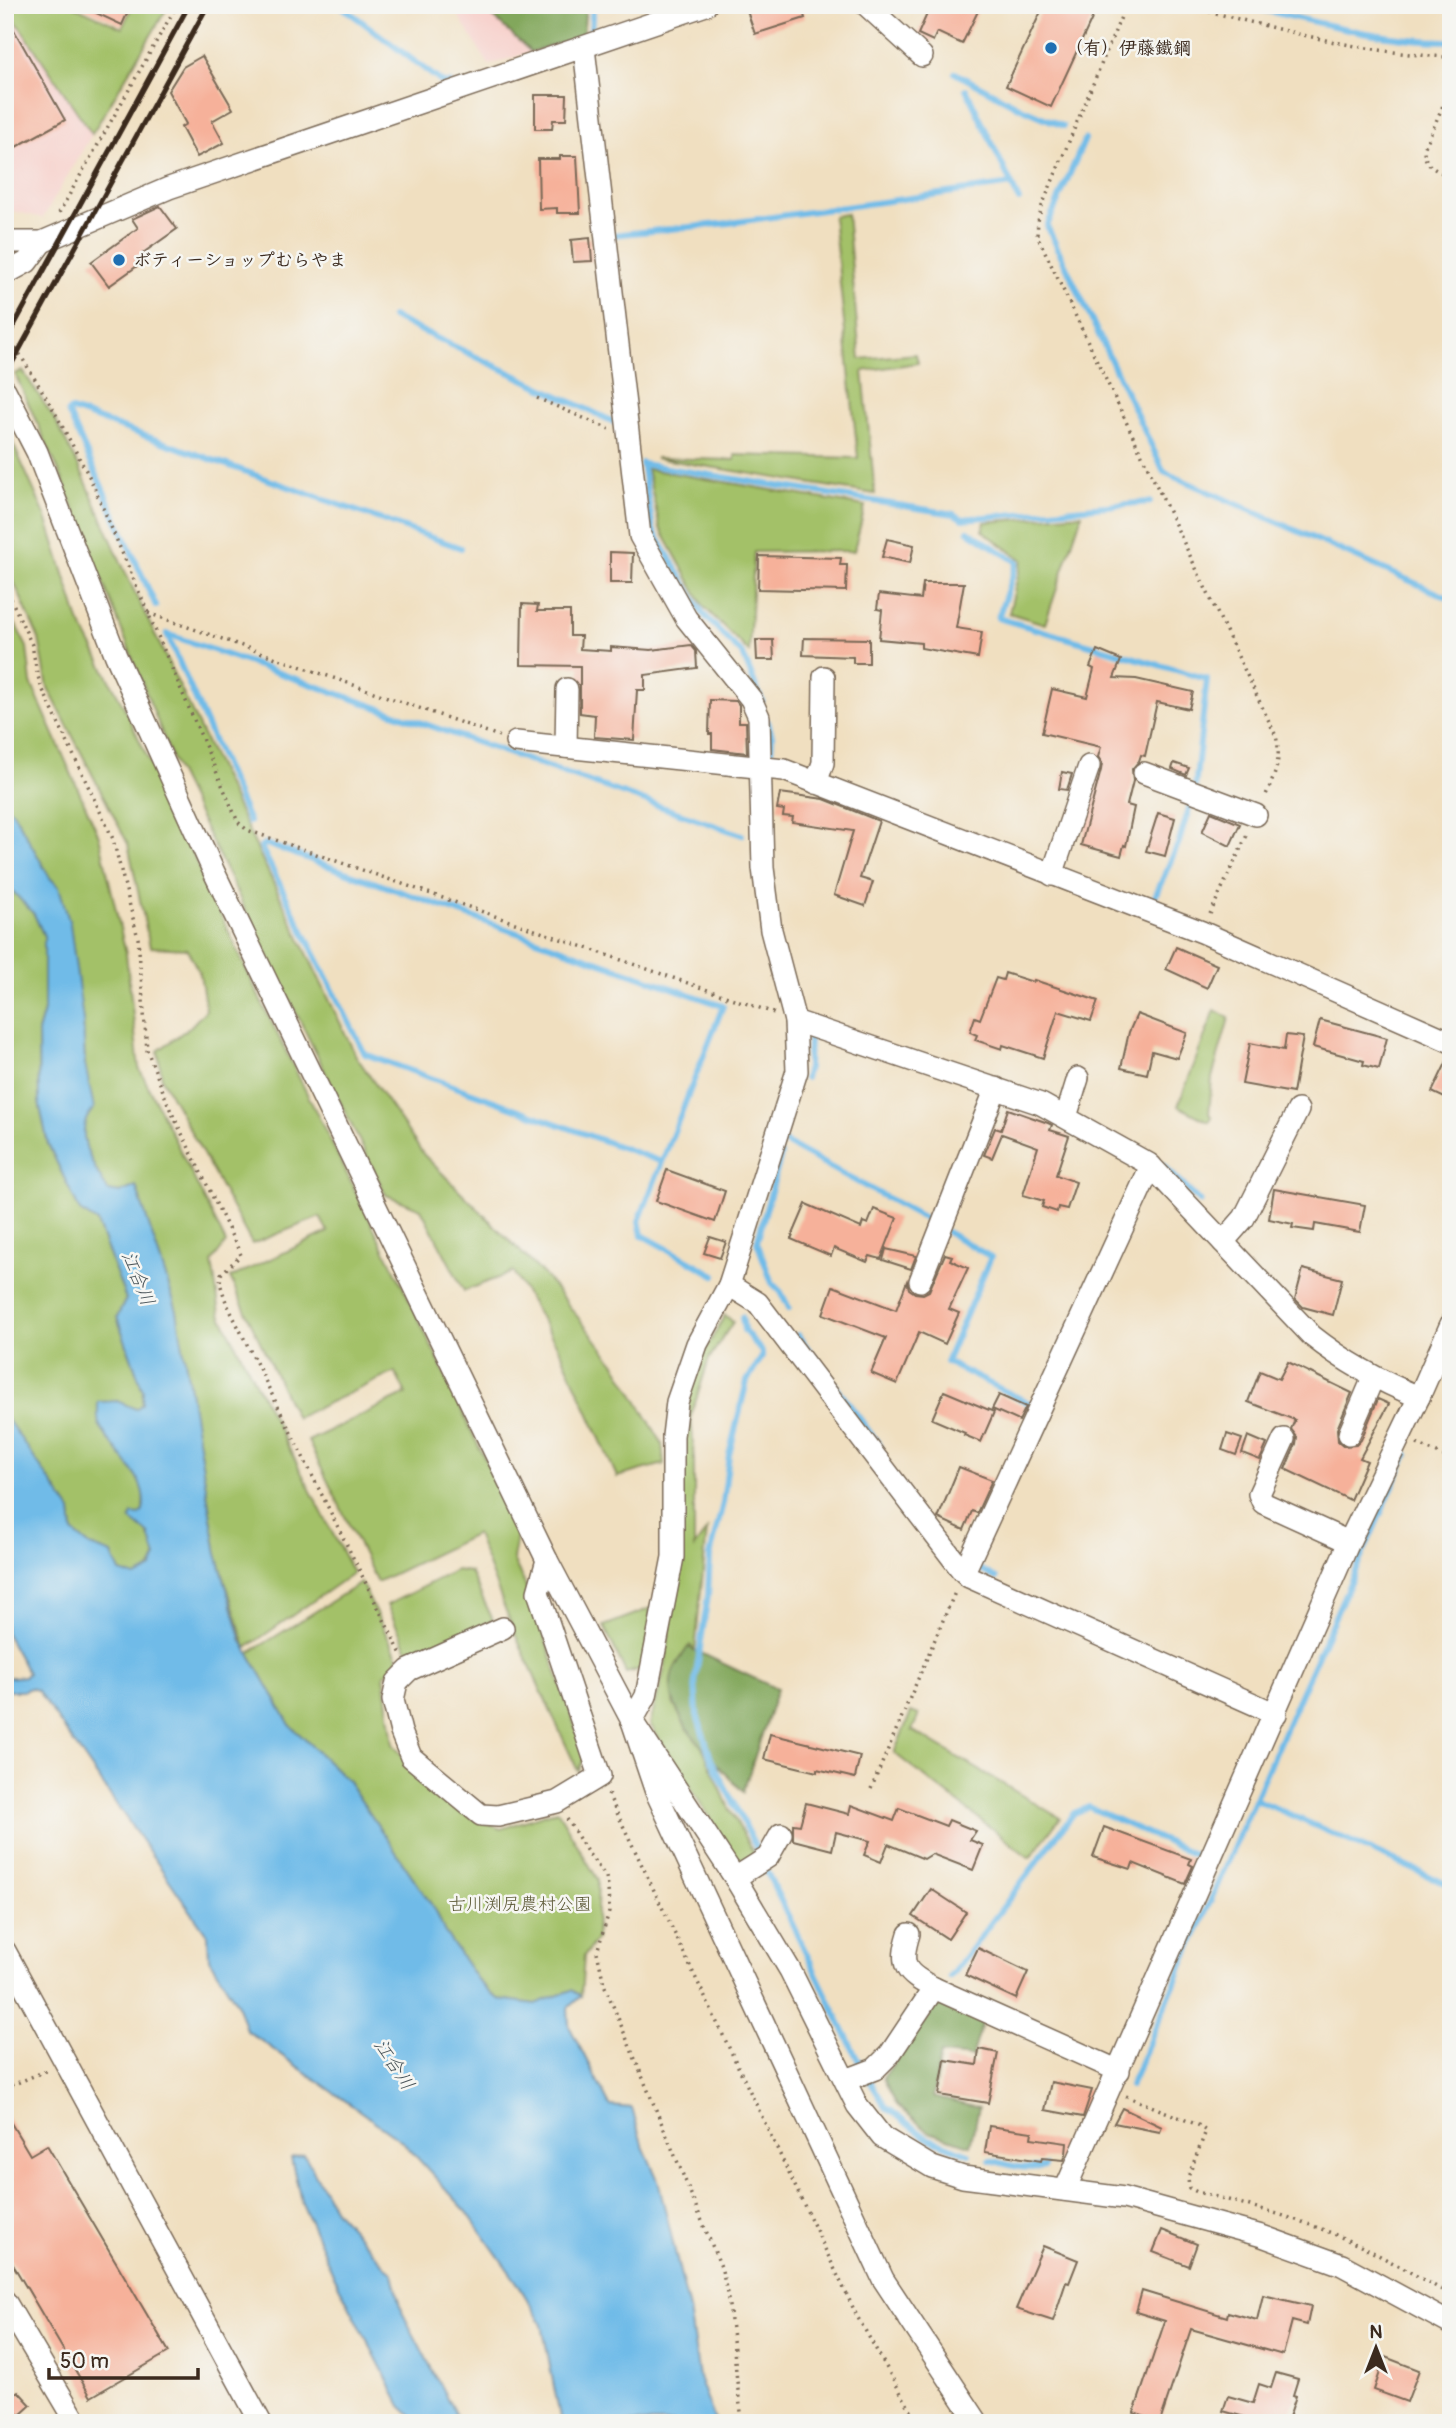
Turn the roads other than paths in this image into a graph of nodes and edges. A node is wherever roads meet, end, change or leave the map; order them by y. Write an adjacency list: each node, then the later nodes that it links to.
1 (866, 5): 4 (street)
2 (697, 7): 3 (street)
3 (584, 48): 6 (street); 13 (street)
4 (922, 56)
5 (5, 242): 6 (street)
6 (42, 242): 7 (street)
7 (5, 274)
8 (5, 390): 35 (street)
9 (824, 677): 16 (street)
10 (568, 689): 12 (street)
11 (516, 742): 12 (street)
12 (566, 747): 13 (street)
13 (761, 766): 16 (street); 19 (street)
14 (1088, 766): 18 (street)
15 (1144, 773): 17 (street)
16 (816, 783): 18 (street)
17 (1256, 815)
18 (1052, 875): 20 (street)
19 (795, 1021): 22 (street); 28 (street)
20 (1451, 1042)
21 (1078, 1078): 24 (street)
22 (996, 1088): 24 (street); 27 (street)
23 (1298, 1110): 26 (street)
24 (1066, 1117): 25 (street)
25 (1151, 1166): 26 (street); 36 (street)
26 (1223, 1242): 30 (street)
27 (920, 1281)
28 (729, 1285): 36 (street); 39 (street)
29 (1451, 1324): 31 (street)
30 (1373, 1378): 31 (street); 32 (street)
31 (1419, 1397): 34 (street)
32 (1349, 1434)
33 (1284, 1438): 34 (street)
34 (1349, 1542): 38 (street)
35 (547, 1560): 37 (street); 39 (street)
36 (967, 1564): 38 (street)
37 (503, 1629)
38 (1276, 1714): 48 (street)
39 (632, 1721): 41 (street); 54 (street)
40 (781, 1834): 41 (street)
41 (752, 1868): 47 (street)
42 (909, 1934): 45 (street)
43 (5, 1951): 46 (street)
44 (5, 1973): 46 (street)
45 (934, 1988): 47 (street); 48 (street)
46 (28, 1994): 53 (street)
47 (849, 2079): 49 (street)
48 (1115, 2081): 49 (street)
49 (1065, 2190): 51 (street)
50 (5, 2301): 52 (street)
51 (1451, 2324)
52 (77, 2423)
53 (261, 2423)
54 (978, 2423)

